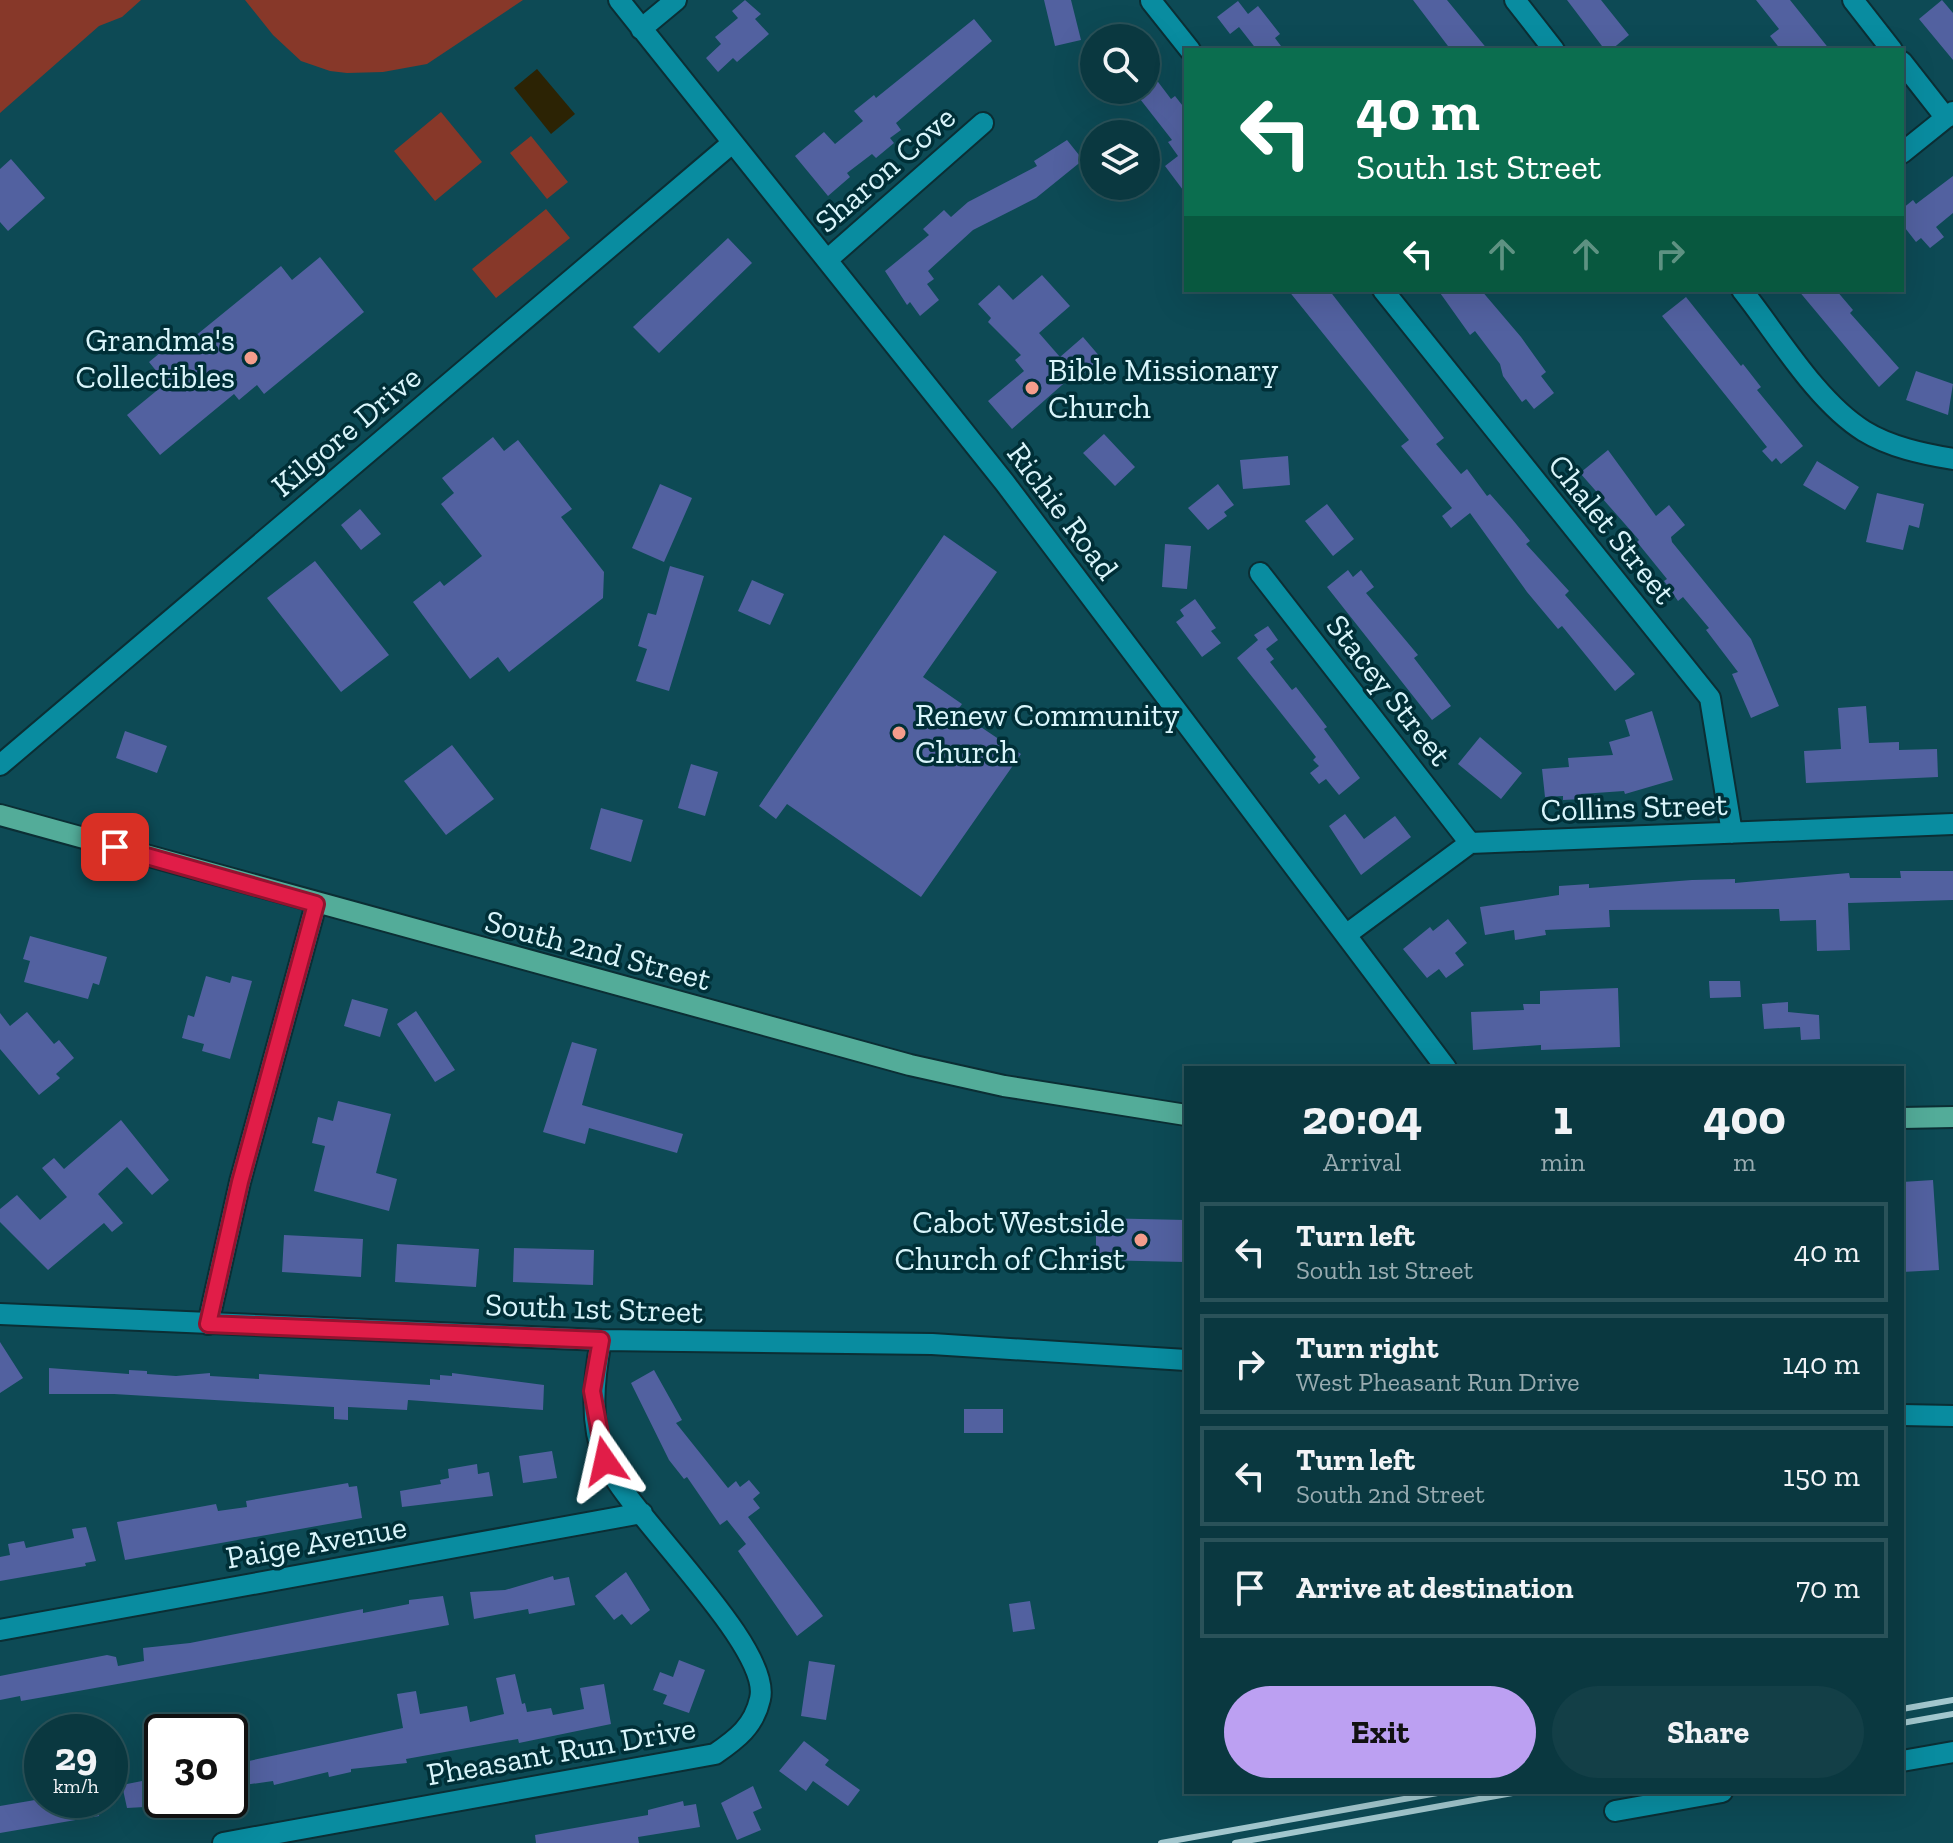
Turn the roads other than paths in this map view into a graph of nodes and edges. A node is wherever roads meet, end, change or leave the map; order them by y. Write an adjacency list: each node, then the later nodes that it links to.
1 (619, 0): 6 (street, Richie Road)
2 (676, 0): 6 (street)
3 (1515, 0): 8 (street)
4 (1853, 0): 9 (street)
5 (1151, 1): 7 (street)
6 (641, 29): 13 (street, Richie Road)
7 (1188, 48)
8 (1552, 48)
9 (1890, 48)
10 (1904, 64): 11 (street)
11 (1950, 115): 14 (street)
12 (983, 123): 15 (street, Sharon Cove)
13 (731, 144): 15 (street, Richie Road); 20 (street, Kilgore Drive)
14 (1904, 151)
15 (827, 260): 26 (street, Richie Road)
16 (1385, 292): 23 (street, Chalet Street)
17 (1744, 292): 18 (street)
18 (1953, 459)
19 (1260, 573): 24 (street, Stacey Street)
20 (0, 765)
21 (0, 815): 25 (main road, South 2nd Street)
22 (1953, 824): 23 (street, Collins Street)
23 (1732, 833): 24 (street, Collins Street)
24 (1470, 843): 26 (street)
25 (316, 904): 28 (main road, South 2nd Street); 32 (street)
26 (1347, 934): 27 (street, Richie Road)
27 (1445, 1066)
28 (1184, 1115)
29 (1953, 1117): 30 (main road)
30 (1904, 1118)
31 (0, 1314): 32 (street, South 1st Street)
32 (208, 1324): 33 (street, South 1st Street)
33 (601, 1340): 34 (street, South 1st Street); 37 (street, Pheasant Run Drive)
34 (1184, 1360)
35 (1904, 1415): 36 (street)
36 (1953, 1416)
37 (642, 1513): 38 (street, Paige Avenue); 43 (street, Pheasant Run Drive)
38 (0, 1630)
39 (1953, 1752): 40 (street)
40 (1904, 1761)
41 (1711, 1794): 42 (street)
42 (1615, 1811)
43 (223, 1843)

